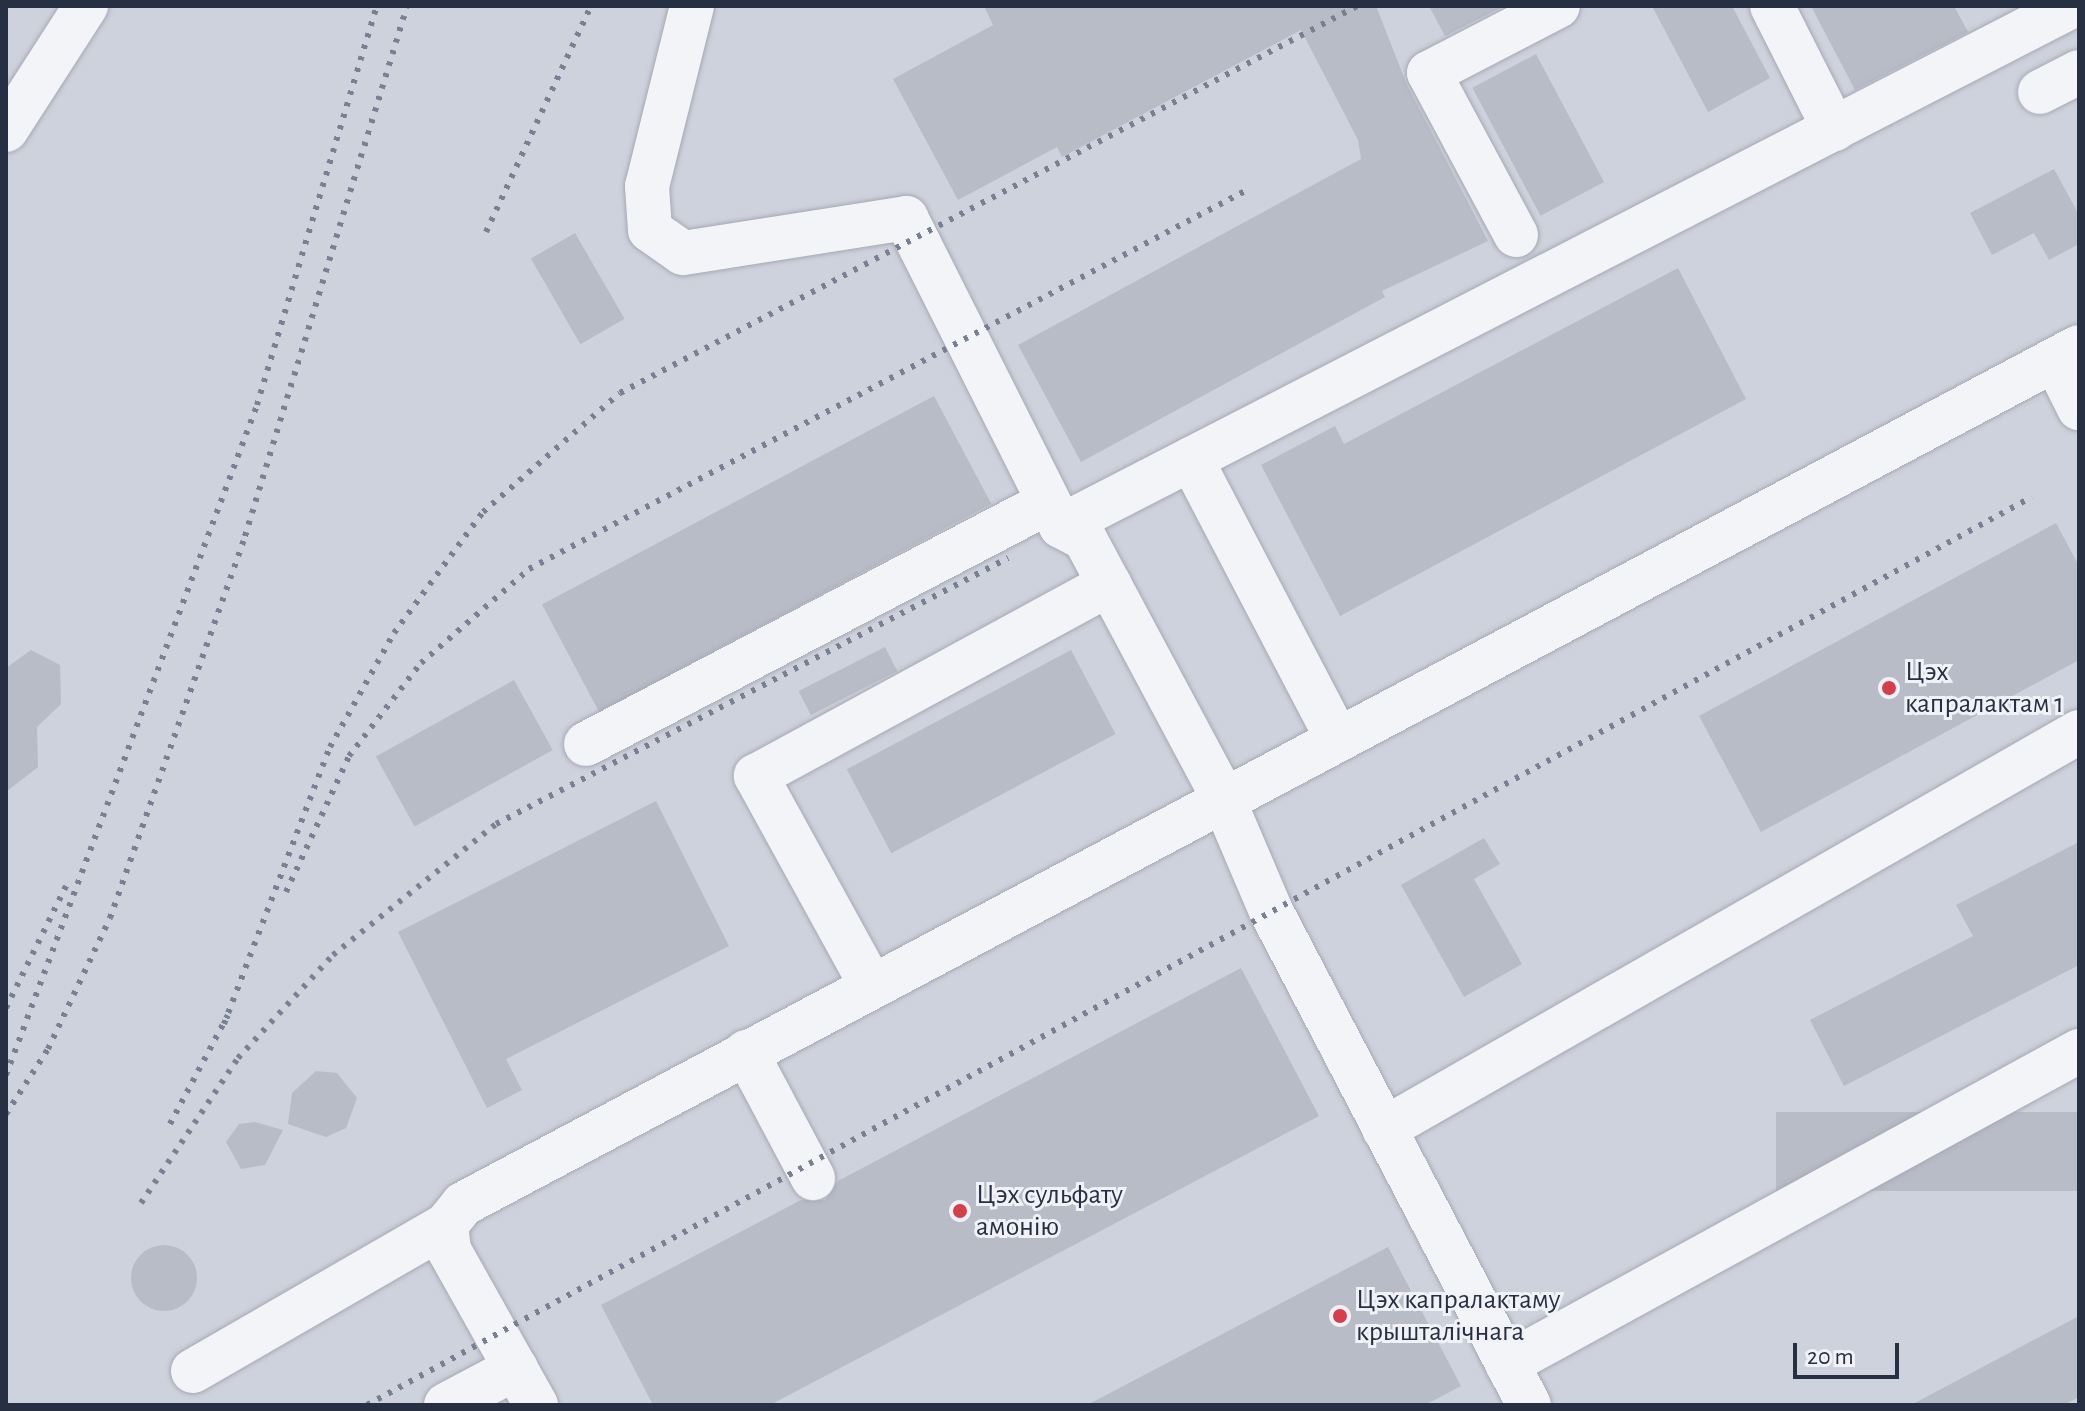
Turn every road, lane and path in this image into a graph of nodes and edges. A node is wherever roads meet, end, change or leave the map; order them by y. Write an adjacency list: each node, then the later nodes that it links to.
1 (86, 6): 9 (lane)
2 (692, 6): 14 (lane)
3 (1558, 6): 10 (lane)
4 (1772, 6): 8 (lane)
5 (2072, 6): 8 (lane)
6 (2079, 72): 7 (lane)
7 (2040, 92)
8 (1834, 129): 13 (lane)
9 (6, 130)
10 (1516, 235)
11 (2067, 353): 12 (lane); 17 (lane)
12 (2079, 408)
13 (1191, 459): 14 (lane); 17 (lane)
14 (1055, 514): 15 (lane); 18 (lane)
15 (1109, 584): 19 (lane); 20 (lane)
16 (2079, 732): 23 (lane)
17 (1336, 736): 19 (lane)
18 (586, 744)
19 (1222, 796): 20 (lane); 23 (lane)
20 (871, 985): 22 (lane)
21 (2079, 1051): 26 (lane)
22 (746, 1052): 24 (lane); 25 (lane)
23 (1384, 1129): 26 (lane)
24 (813, 1178)
25 (446, 1225): 27 (lane); 28 (lane)
26 (1507, 1364): 30 (lane)
27 (193, 1371)
28 (526, 1387): 29 (lane)
29 (446, 1405)
30 (1529, 1405)

